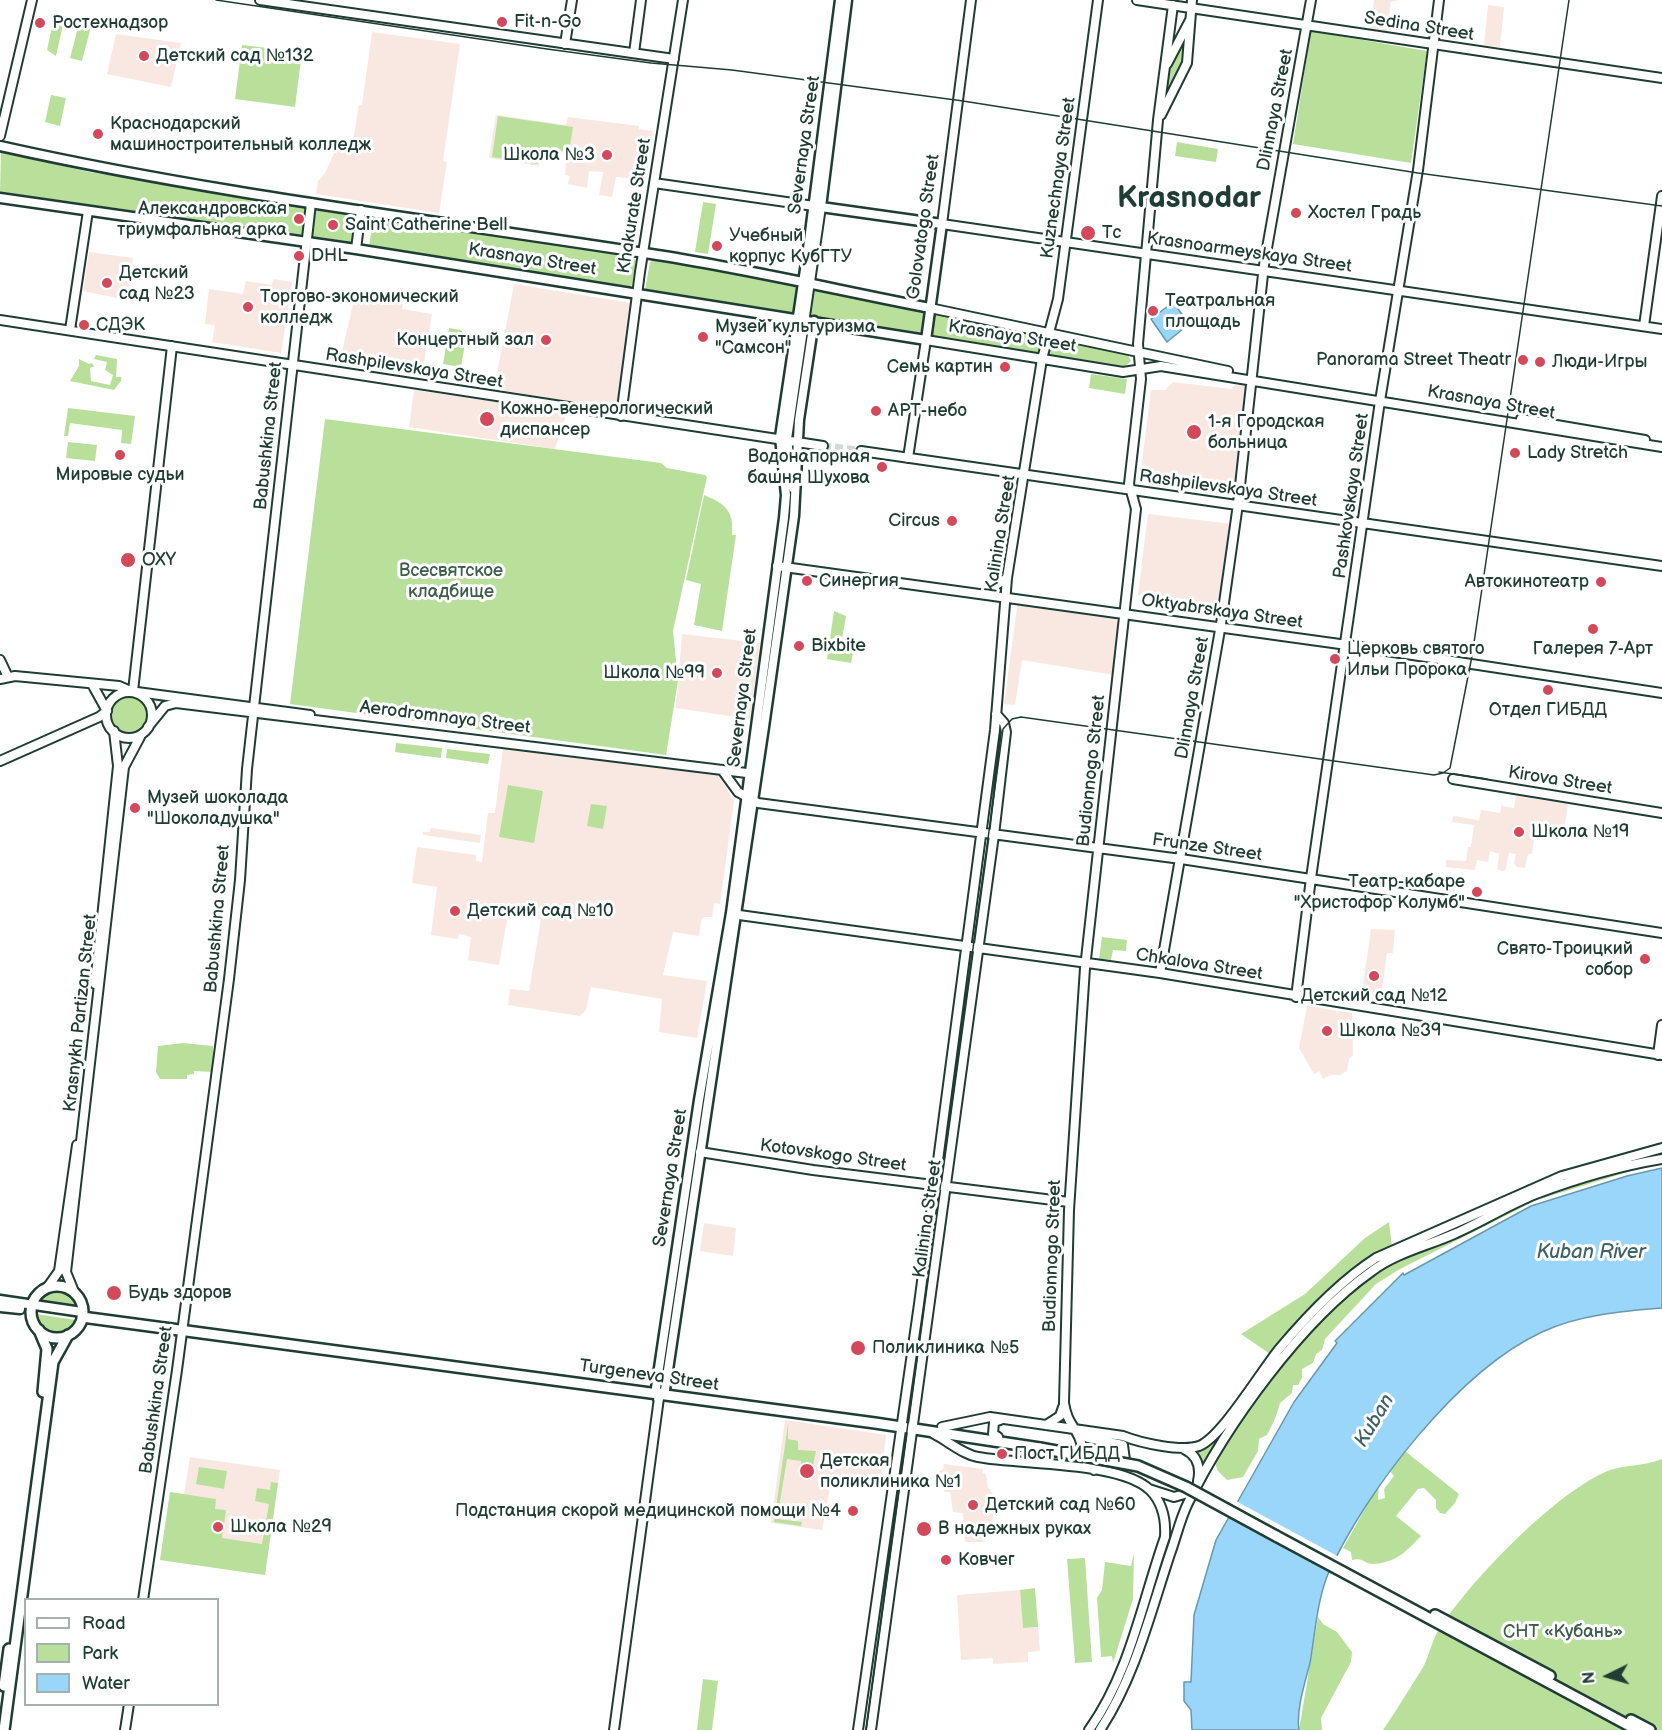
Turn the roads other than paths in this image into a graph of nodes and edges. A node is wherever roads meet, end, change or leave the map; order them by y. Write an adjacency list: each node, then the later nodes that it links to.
1 (32, 0): 24 (street)
2 (260, 0): 17 (street)
3 (572, 0): 17 (street)
4 (641, 0): 19 (street)
5 (683, 0): 20 (street, Khakurate Street)
6 (840, 0): 30 (main road, Severnaya Street)
7 (847, 0): 30 (main road, Severnaya Street)
8 (971, 0): 33 (street, Golovatogo Street)
9 (1098, 0): 35 (street, Kuznechnaya Street)
10 (1137, 0): 14 (street, Sedina Street)
11 (1311, 0): 16 (street, Dlinnaya Street)
12 (1439, 0): 18 (street, Pashkovskaya Street)
13 (1192, 4): 14 (street, Sedina Street); 15 (street, Budionnogo Street); 16 (street, Sedina Street)
14 (1173, 5): 21 (street, Budionnogo Street)
15 (1190, 20): 21 (street, Budionnogo Street); 23 (street, Budionnogo Street)
16 (1307, 25): 18 (street, Sedina Street); 39 (street, Dlinnaya Street)
17 (565, 44): 19 (street)
18 (1432, 45): 22 (street, Sedina Street); 41 (street, Pashkovskaya Street)
19 (634, 53): 20 (street)
20 (674, 59): 26 (street, Khakurate Street)
21 (1164, 69): 23 (street, Budionnogo Street)
22 (1662, 78)
23 (1158, 120): 38 (street, Budionnogo Street)
24 (0, 136)
25 (0, 146): 29 (main road, Krasnaya Street)
26 (654, 183): 30 (street, Krasnoarmeyskaya Street); 37 (street, Khakurate Street)
27 (1662, 196): 47 (street)
28 (0, 198): 32 (main road, Krasnaya Street)
29 (311, 203): 31 (main road, Krasnaya Street); 34 (street, Babushkina Street)
30 (817, 207): 33 (main road, Krasnoarmeyskaya Street); 40 (main road, Severnaya Street)
31 (362, 210): 36 (street); 37 (main road, Krasnaya Street)
32 (87, 211): 34 (main road, Krasnaya Street); 49 (street)
33 (942, 224): 35 (street, Krasnoarmeyskaya Street); 43 (main road, Golovatogo Street)
34 (307, 242): 36 (main road, Krasnaya Street); 55 (street, Babushkina Street)
35 (1066, 243): 38 (street, Krasnoarmeyskaya Street); 50 (street, Kuznechnaya Street)
36 (356, 249): 42 (main road, Krasnaya Street)
37 (643, 253): 40 (main road, Krasnaya Street); 42 (street, Khakurate Street)
38 (1148, 255): 39 (street, Krasnoarmeyskaya Street); 53 (street, Budionnogo Street)
39 (1263, 271): 41 (street, Krasnoarmeyskaya Street); 57 (street, Dlinnaya Street)
40 (806, 284): 43 (main road, Krasnaya Street); 44 (main road, Severnaya Street)
41 (1398, 291): 47 (street, Krasnoarmeyskaya Street); 58 (street, Pashkovskaya Street)
42 (637, 293): 44 (main road, Krasnaya Street); 59 (street, Khakurate Street)
43 (930, 308): 50 (street, Krasnaya Street); 51 (main road, Golovatogo Street)
44 (800, 319): 46 (main road, Krasnaya Street); 60 (main road, Severnaya Street)
45 (0, 320): 49 (street, Rashpilevskaya Street)
46 (814, 321): 51 (main road, Krasnaya Street); 61 (main road, Severnaya Street)
47 (1644, 326): 48 (street, Krasnoarmeyskaya Street)
48 (1662, 329)
49 (70, 330): 52 (street, Rashpilevskaya Street)
50 (1050, 333): 53 (street, Krasnaya Street); 54 (street, Kuznechnaya Street)
51 (926, 340): 54 (street, Krasnaya Street); 67 (street, Golovatogo Street)
52 (172, 346): 55 (street, Rashpilevskaya Street); 85 (street)
53 (1140, 351): 56 (street, Budionnogo Street); 57 (street, Krasnaya Street)
54 (1042, 359): 56 (street, Krasnaya Street); 69 (street, Kalinina Street)
55 (292, 364): 59 (street, Rashpilevskaya Street); 88 (street, Babushkina Street)
56 (1141, 370): 57 (street, Krasnaya Street); 70 (street, Budionnogo Street)
57 (1250, 377): 58 (street, Krasnaya Street); 72 (street, Dlinnaya Street)
58 (1381, 399): 62 (street, Krasnaya Street); 65 (street, Krasnaya Street); 73 (street, Pashkovskaya Street)
59 (621, 416): 60 (street, Rashpilevskaya Street)
60 (783, 438): 61 (street, Rashpilevskaya Street); 71 (street, Severnaya Street); 74 (main road, Severnaya Street)
61 (797, 441): 63 (street, Rashpilevskaya Street); 68 (main road, Severnaya Street)
62 (1662, 442)
63 (807, 443): 64 (street, Rashpilevskaya Street); 68 (street, Severnaya Street)
64 (823, 446)
65 (1662, 447)
66 (861, 451): 67 (street, Rashpilevskaya Street)
67 (908, 458): 69 (street, Rashpilevskaya Street)
68 (797, 475): 71 (main road, Severnaya Street)
69 (1024, 475): 70 (street, Rashpilevskaya Street); 76 (street, Kalinina Street)
70 (1131, 490): 72 (street, Rashpilevskaya Street); 79 (street, Budionnogo Street)
71 (794, 500): 74 (main road, Severnaya Street)
72 (1238, 504): 73 (street, Rashpilevskaya Street); 80 (street, Dlinnaya Street)
73 (1364, 524): 75 (street, Rashpilevskaya Street); 81 (street, Pashkovskaya Street)
74 (782, 564): 77 (street, Oktyabrskaya Street); 78 (street, Oktyabrskaya Street); 97 (main road, Severnaya Street)
75 (1662, 566)
76 (1007, 578): 77 (street); 78 (street, Kalinina Street)
77 (988, 590): 78 (street, Oktyabrskaya Street)
78 (1006, 596): 79 (street, Oktyabrskaya Street); 89 (street, Kalinina Street)
79 (1124, 611): 80 (street, Oktyabrskaya Street); 103 (street, Budionnogo Street)
80 (1221, 625): 81 (street, Oktyabrskaya Street); 104 (street, Dlinnaya Street)
81 (1347, 643): 86 (street, Oktyabrskaya Street); 105 (street, Pashkovskaya Street)
82 (0, 660): 83 (street)
83 (4, 678): 84 (street, Aerodromnaya Street)
84 (92, 684): 85 (street, Aerodromnaya Street); 87 (street)
85 (132, 691): 87 (street); 88 (street, Aerodromnaya Street); 92 (street)
86 (1662, 691)
87 (107, 711): 90 (street); 91 (street)
88 (254, 711): 92 (street, Aerodromnaya Street); 96 (street, Aerodromnaya Street); 97 (street, Aerodromnaya Street); 128 (street, Babushkina Street)
89 (996, 714): 101 (street, Kalinina Street); 102 (street, Kalinina Street)
90 (99, 717): 91 (street); 95 (street)
91 (109, 722): 93 (street)
92 (148, 728): 94 (street)
93 (114, 731): 94 (street); 122 (street, Krasnykh Partizan Street)
94 (140, 737): 123 (street, Krasnykh Partizan Street)
95 (0, 761)
96 (722, 770): 97 (street, Aerodromnaya Street); 99 (street)
97 (752, 773): 99 (main road, Severnaya Street)
98 (1453, 780): 100 (street, Kirova Street)
99 (750, 800): 101 (street, Frunze Street); 106 (main road, Severnaya Street)
100 (1662, 813)
101 (982, 833): 102 (street, Frunze Street); 108 (street, Kalinina Street)
102 (994, 835): 103 (street, Frunze Street); 109 (street, Kalinina Street)
103 (1098, 848): 104 (street, Frunze Street); 110 (street, Budionnogo Street)
104 (1181, 859): 105 (street, Frunze Street); 111 (street, Dlinnaya Street)
105 (1311, 878): 107 (street, Frunze Street); 112 (street, Pashkovskaya Street)
106 (734, 914): 108 (street, Chkalova Street); 115 (main road, Severnaya Street)
107 (1662, 933)
108 (967, 945): 109 (street, Chkalova Street); 119 (street, Kalinina Street)
109 (980, 947): 110 (street, Chkalova Street); 120 (street, Kalinina Street)
110 (1086, 962): 111 (street, Chkalova Street); 121 (street, Budionnogo Street)
111 (1160, 973): 112 (street, Chkalova Street)
112 (1296, 996): 114 (street, Chkalova Street)
113 (1662, 1025): 114 (street)
114 (1660, 1055)
115 (706, 1090): 117 (main road, Severnaya Street); 131 (main road, Severnaya Street)
116 (1662, 1148): 146 (street)
117 (700, 1152): 119 (street, Kotovskogo Street); 131 (main road, Severnaya Street)
118 (1662, 1159): 153 (street)
119 (934, 1184): 120 (street, Kotovskogo Street); 134 (street, Kalinina Street)
120 (947, 1186): 121 (street, Kotovskogo Street); 135 (street, Kalinina Street)
121 (1069, 1202): 132 (street, Budionnogo Street)
122 (47, 1288): 123 (highway); 126 (highway)
123 (75, 1294): 127 (highway)
124 (0, 1300): 126 (main road, Turgeneva Street)
125 (0, 1307): 126 (main road, Turgeneva Street)
126 (31, 1308): 127 (main road, Turgeneva Street); 129 (highway)
127 (82, 1315): 128 (highway, Turgeneva Street); 130 (highway)
128 (183, 1328): 131 (highway, Turgeneva Street); 155 (street, Babushkina Street)
129 (39, 1330): 130 (highway); 158 (highway)
130 (68, 1335): 159 (highway)
131 (660, 1393): 134 (highway, Turgeneva Street); 161 (street, Severnaya Street)
132 (1064, 1403): 136 (street); 138 (street, Budionnogo Street)
133 (1005, 1419): 136 (street); 137 (street); 141 (street)
134 (900, 1424): 135 (highway, Turgeneva Street); 162 (street, Kalinina Street)
135 (912, 1425): 137 (highway, Turgeneva Street); 139 (highway, Turgeneva Street); 163 (street, Kalinina Street)
136 (1044, 1425): 138 (street)
137 (942, 1427): 141 (highway, Turgeneva Street)
138 (1071, 1428): 140 (street); 143 (street); 147 (street, Budionnogo Street)
139 (927, 1430): 142 (highway, Turgeneva Street); 148 (street)
140 (1099, 1433): 143 (street); 144 (street)
141 (998, 1437): 145 (highway, Turgeneva Street)
142 (973, 1438): 145 (highway, Turgeneva Street); 148 (street)
143 (1088, 1438): 147 (street); 149 (street)
144 (1136, 1441): 146 (street); 149 (street)
145 (1036, 1447): 156 (highway, Turgeneva Street, bridge)
146 (1184, 1449): 153 (street)
147 (1081, 1450): 150 (street); 151 (street, Budionnogo Street)
148 (972, 1456): 150 (street)
149 (1125, 1460): 152 (street)
150 (1050, 1464): 151 (street)
151 (1094, 1470): 152 (street)
152 (1129, 1479): 154 (street)
153 (1196, 1488): 154 (street); 165 (street)
154 (1149, 1489): 164 (street)
155 (143, 1598)
156 (1402, 1604): 166 (highway); 167 (highway)
157 (129, 1706): 160 (street)
158 (0, 1721)
159 (4, 1730)
160 (125, 1730)
161 (614, 1730)
162 (858, 1730)
163 (871, 1730)
164 (1089, 1730)
165 (1100, 1730)
166 (1637, 1730)
167 (1650, 1730)

